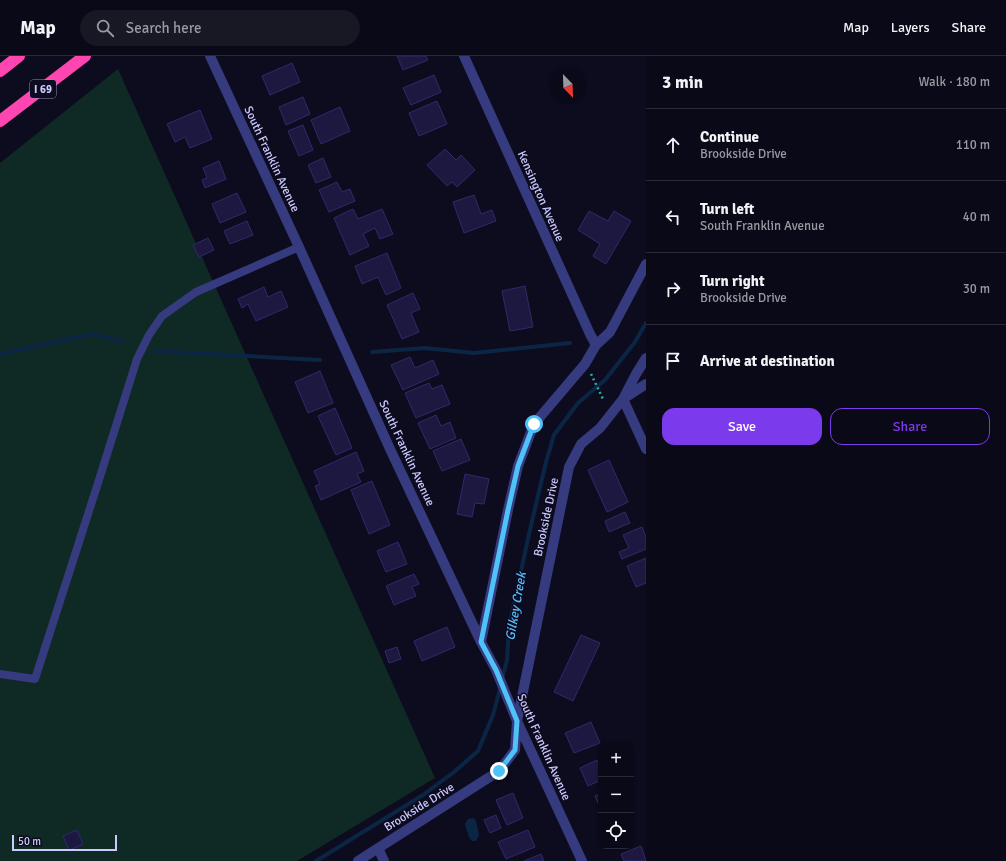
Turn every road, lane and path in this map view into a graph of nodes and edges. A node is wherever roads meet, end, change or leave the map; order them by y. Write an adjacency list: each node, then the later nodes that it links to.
1 (19, 56): 5 (highway)
2 (85, 56): 6 (highway, I 69)
3 (210, 56): 7 (street, South Franklin Avenue)
4 (464, 56): 9 (street, Kensington Avenue)
5 (0, 71)
6 (0, 121)
7 (299, 247): 16 (street, South Franklin Avenue); 17 (lane)
8 (646, 264): 9 (street)
9 (596, 345): 16 (street)
10 (646, 358): 14 (street, Brookside Drive)
11 (594, 379): 13 (path)
12 (646, 384): 14 (street)
13 (604, 399)
14 (623, 399): 15 (street); 18 (street, Brookside Drive)
15 (646, 449)
16 (481, 642): 18 (street, South Franklin Avenue)
17 (0, 674)
18 (517, 721): 19 (street, Brookside Drive); 22 (street, South Franklin Avenue)
19 (378, 848): 20 (street, Brookside Drive); 21 (street)
20 (358, 861)
21 (384, 861)
22 (582, 861)

